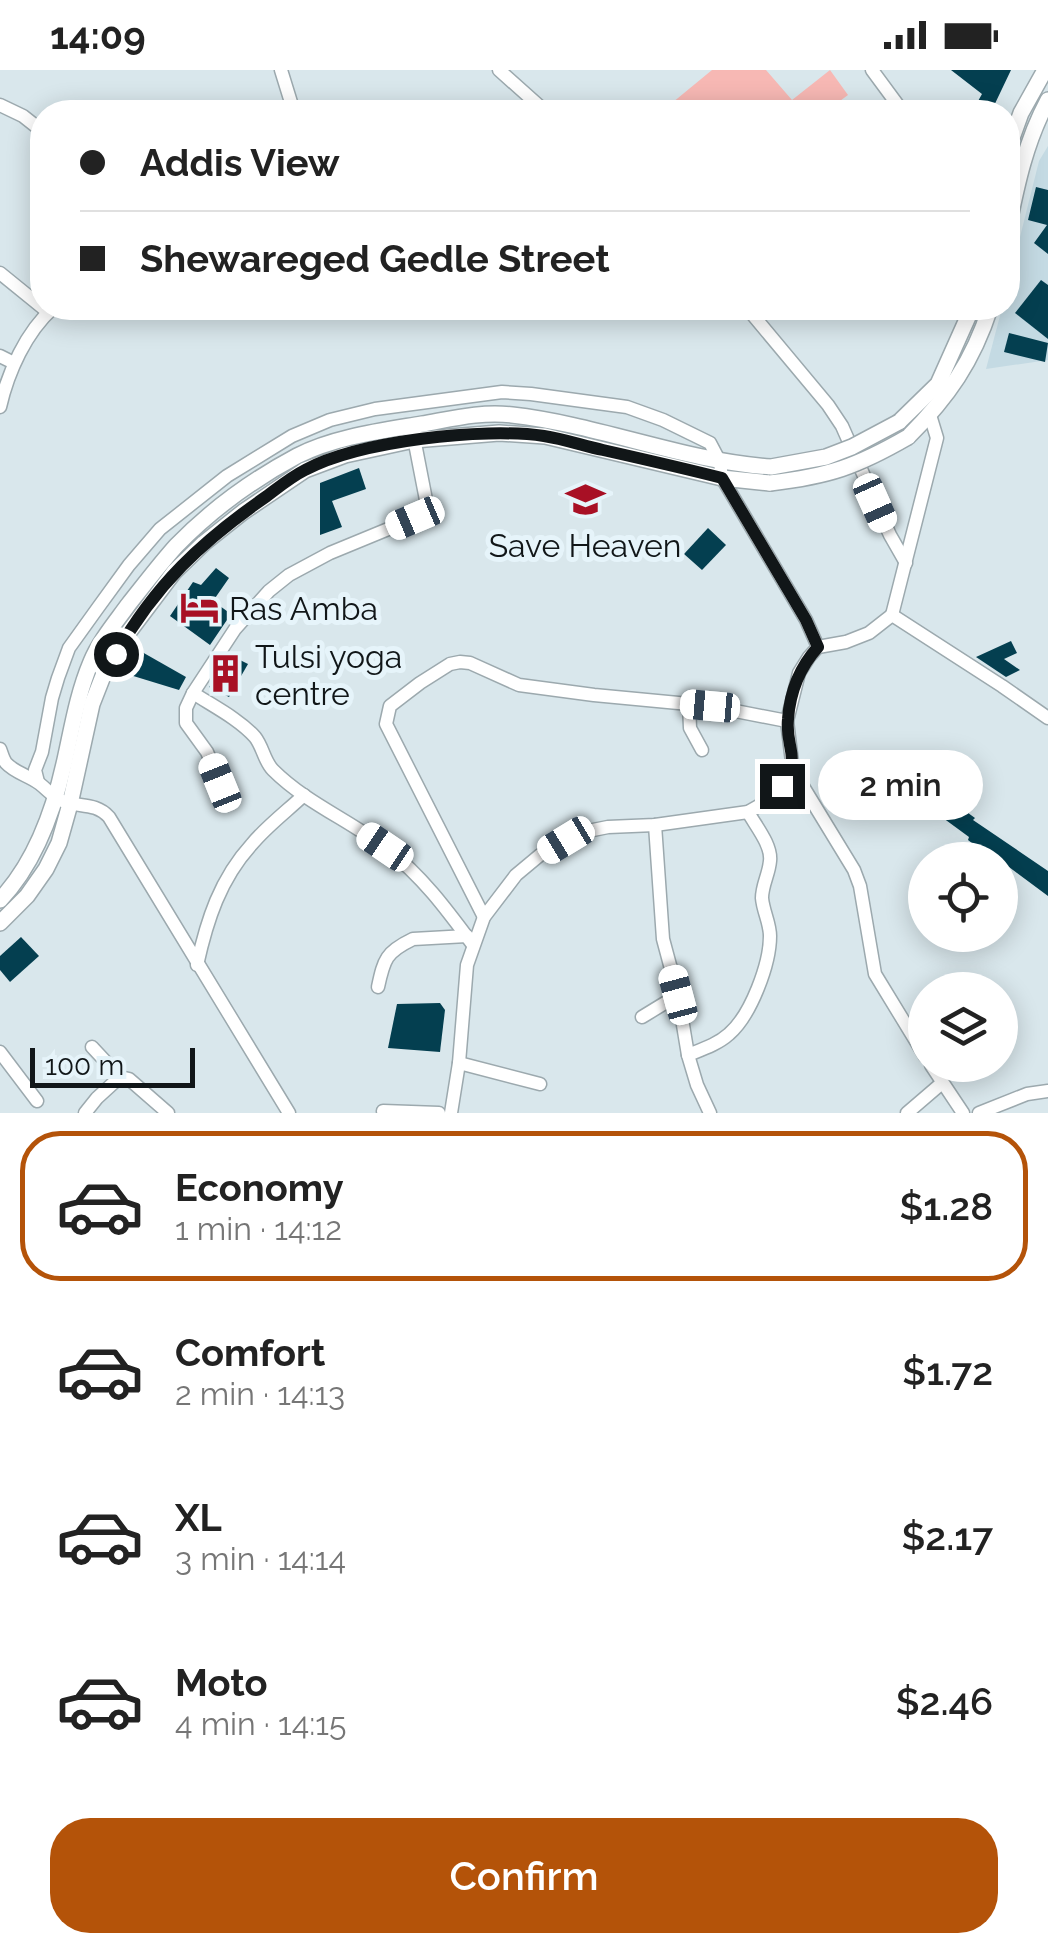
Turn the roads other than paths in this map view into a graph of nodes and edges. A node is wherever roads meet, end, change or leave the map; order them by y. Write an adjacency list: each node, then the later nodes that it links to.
1 (281, 70): 5 (street)
2 (498, 70): 6 (street)
3 (872, 70): 7 (street)
4 (1045, 70): 10 (main road)
5 (290, 100)
6 (532, 100)
7 (895, 100)
8 (1048, 100): 12 (main road)
9 (0, 104): 11 (street)
10 (1020, 116)
11 (30, 122)
12 (1020, 172)
13 (0, 273): 14 (street)
14 (30, 295)
15 (43, 320): 20 (street)
16 (757, 320): 26 (street)
17 (967, 320): 25 (main road, bridge)
18 (986, 320): 22 (main road)
19 (0, 356): 20 (street)
20 (14, 363): 21 (street)
21 (0, 407)
22 (930, 414): 25 (main road, bridge); 26 (street)
23 (412, 433): 24 (main road); 29 (street); 39 (main road)
24 (721, 470): 25 (main road); 28 (street); 36 (street)
25 (770, 475)
26 (906, 563): 27 (street)
27 (892, 615): 28 (street); 31 (street)
28 (818, 647): 32 (street)
29 (193, 693): 37 (street); 38 (street)
30 (689, 704): 32 (street); 34 (street); 43 (street)
31 (1048, 718)
32 (787, 721): 35 (street)
33 (0, 748): 36 (street)
34 (702, 750)
35 (793, 770): 40 (street); 50 (street)
36 (38, 782): 39 (street)
37 (220, 783)
38 (304, 795): 45 (street); 46 (street)
39 (62, 801): 42 (main road); 44 (main road); 46 (street)
40 (748, 812): 41 (street); 53 (street)
41 (655, 825): 43 (street); 48 (street)
42 (0, 900)
43 (484, 916): 45 (street)
44 (0, 922)
45 (470, 940): 47 (street); 54 (street)
46 (197, 965): 63 (street)
47 (378, 987)
48 (678, 995): 49 (street); 53 (street)
49 (642, 1016)
50 (908, 1028)
51 (92, 1047): 55 (street)
52 (0, 1052): 59 (street)
53 (688, 1055): 66 (street)
54 (459, 1063): 57 (street); 65 (street)
55 (120, 1077): 61 (street); 62 (street)
56 (942, 1083): 67 (street); 68 (street)
57 (540, 1084)
58 (1048, 1092): 69 (street)
59 (37, 1101)
60 (383, 1111): 64 (street)
61 (85, 1113)
62 (168, 1113)
63 (288, 1113)
64 (439, 1113)
65 (450, 1113)
66 (710, 1113)
67 (907, 1113)
68 (962, 1113)
69 (979, 1113)

